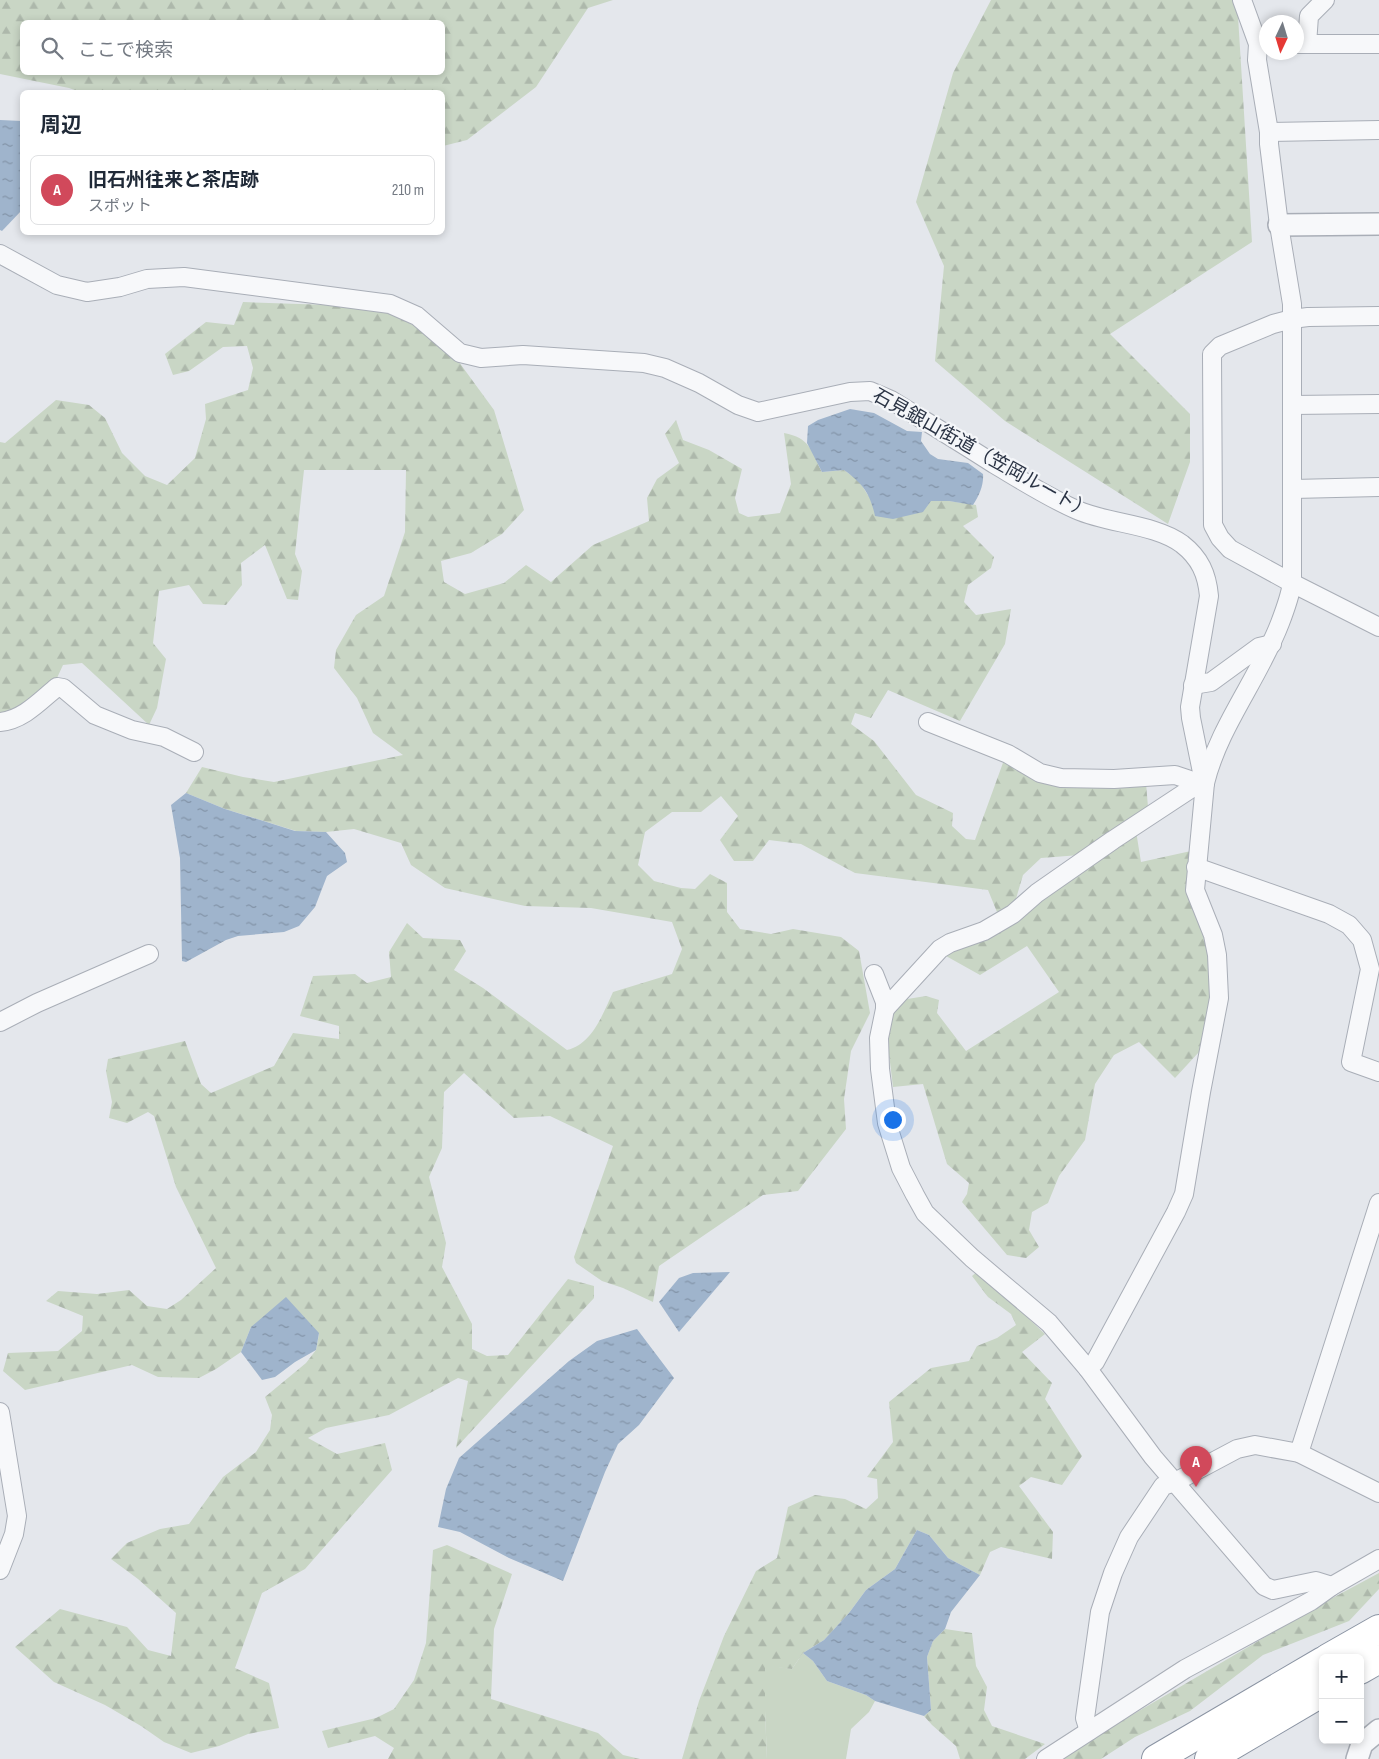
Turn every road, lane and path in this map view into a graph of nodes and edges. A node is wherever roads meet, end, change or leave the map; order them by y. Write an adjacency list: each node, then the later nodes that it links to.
1 (1257, 0): 3 (street)
2 (1325, 0): 4 (street)
3 (1244, 8): 5 (street)
4 (1304, 36)
5 (1259, 38)
6 (1304, 44): 7 (street)
7 (1379, 44)
8 (1259, 54): 10 (street)
9 (1379, 130): 10 (street)
10 (1269, 132): 12 (street)
11 (1379, 224): 12 (street)
12 (1279, 225): 15 (street)
13 (0, 254): 23 (street, 石見銀山街道（笠岡ルート）)
14 (1379, 316): 15 (street)
15 (1292, 319): 17 (street); 20 (street)
16 (1379, 404): 17 (street)
17 (1292, 406): 19 (street)
18 (1379, 487): 19 (street)
19 (1293, 489): 20 (street)
20 (1292, 583): 21 (street); 22 (street)
21 (1379, 625)
22 (1272, 644): 23 (street); 27 (street)
23 (1193, 685): 27 (street, 石見銀山街道（笠岡ルート）)
24 (0, 722): 26 (street)
25 (928, 722): 27 (street)
26 (194, 752)
27 (1205, 783): 28 (street); 31 (street)
28 (1196, 867): 33 (street); 35 (street)
29 (149, 954): 32 (street)
30 (874, 974): 31 (street)
31 (885, 1009): 35 (street)
32 (0, 1022)
33 (1379, 1072)
34 (1379, 1203): 37 (street)
35 (1088, 1369): 38 (street)
36 (0, 1412): 41 (street)
37 (1299, 1452): 38 (street); 39 (street)
38 (1175, 1482): 42 (street); 50 (street)
39 (1379, 1493)
40 (1379, 1559): 42 (street)
41 (0, 1570)
42 (1332, 1586): 50 (street)
43 (1379, 1629): 44 (highway)
44 (1335, 1654)
45 (1379, 1659): 47 (highway)
46 (1319, 1663): 52 (highway)
47 (1364, 1668)
48 (1319, 1694): 53 (highway)
49 (1379, 1730): 54 (street)
50 (1089, 1731): 51 (street)
51 (1046, 1759)
52 (1156, 1759)
53 (1209, 1759)
54 (1357, 1759)

